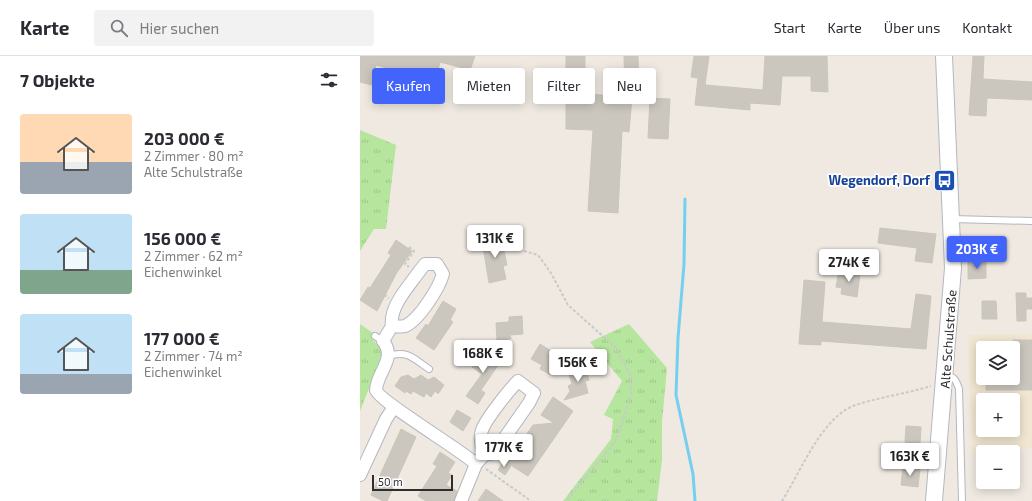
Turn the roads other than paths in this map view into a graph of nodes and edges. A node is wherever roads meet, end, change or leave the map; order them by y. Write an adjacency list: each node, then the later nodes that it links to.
1 (944, 56): 2 (street, Alte Schulstraße)
2 (952, 219): 3 (lane); 7 (street, Alte Schulstraße)
3 (1032, 221)
4 (392, 326): 4 (street); 5 (street)
5 (389, 356): 6 (lane); 8 (street)
6 (429, 369)
7 (942, 380): 13 (street, Alte Schulstraße); 14 (lane)
8 (394, 407): 10 (street); 11 (street)
9 (484, 455): 9 (street); 10 (street)
10 (476, 464): 12 (street)
11 (360, 476)
12 (461, 501)
13 (934, 501)
14 (962, 501)

